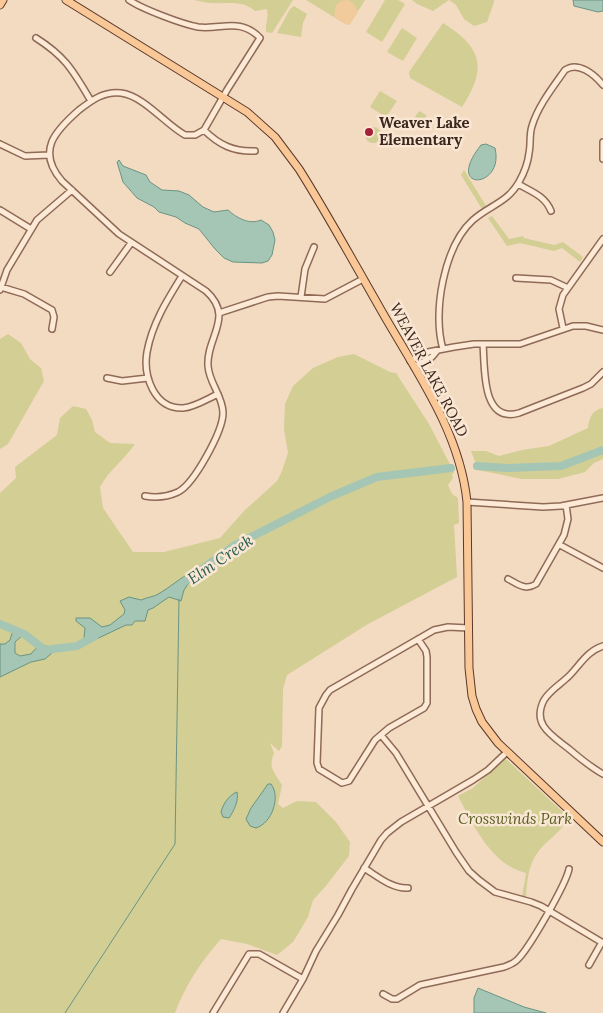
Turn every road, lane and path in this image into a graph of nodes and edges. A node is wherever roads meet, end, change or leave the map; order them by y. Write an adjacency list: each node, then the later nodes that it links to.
1 (3, 0): 4 (main road)
2 (66, 0): 7 (main road, WEAVER LAKE ROAD)
3 (130, 0): 7 (street)
4 (0, 5)
5 (36, 38): 8 (street)
6 (603, 85): 15 (street)
7 (224, 96): 9 (street); 26 (main road, WEAVER LAKE ROAD)
8 (91, 101): 9 (street); 13 (street)
9 (204, 130): 12 (street)
10 (603, 142): 14 (street)
11 (0, 144): 13 (street)
12 (255, 151)
13 (49, 155): 16 (street)
14 (603, 159)
15 (518, 184): 18 (street); 35 (street)
16 (72, 190): 19 (street); 21 (street)
17 (0, 210): 19 (street)
18 (551, 211)
19 (31, 229): 28 (street)
20 (603, 239): 27 (street)
21 (131, 243): 23 (street); 24 (street)
22 (314, 247): 29 (street)
23 (110, 272)
24 (182, 276): 30 (street); 39 (street)
25 (516, 278): 27 (street)
26 (363, 279): 29 (street); 36 (main road, WEAVER LAKE ROAD)
27 (566, 287): 31 (street)
28 (1, 288): 32 (street)
29 (301, 297): 30 (street)
30 (219, 313): 40 (street)
31 (563, 328): 33 (street); 34 (street)
32 (52, 329)
33 (603, 330)
34 (483, 344): 35 (street); 37 (street)
35 (440, 350): 36 (street)
36 (412, 364): 43 (main road, WEAVER LAKE ROAD)
37 (603, 372)
38 (107, 378): 39 (street)
39 (148, 378): 40 (street)
40 (218, 394): 41 (street)
41 (144, 496)
42 (603, 498): 44 (street)
43 (467, 502): 44 (street); 48 (main road, WEAVER LAKE ROAD)
44 (566, 505): 45 (street)
45 (560, 545): 46 (street); 47 (street)
46 (603, 568)
47 (508, 579)
48 (469, 628): 49 (street); 52 (main road, WEAVER LAKE ROAD)
49 (418, 639): 51 (street); 51 (street)
50 (603, 646): 53 (street)
51 (381, 735): 54 (street)
52 (507, 752): 54 (street); 55 (main road, WEAVER LAKE ROAD)
53 (603, 774)
54 (429, 807): 56 (street); 59 (street)
55 (603, 842)
56 (364, 868): 58 (street); 62 (street)
57 (569, 868): 59 (street)
58 (408, 888)
59 (548, 911): 60 (street); 63 (street)
60 (602, 943): 61 (street)
61 (589, 965)
62 (303, 979): 64 (street); 65 (street)
63 (383, 994)
64 (212, 1013)
65 (284, 1013)

